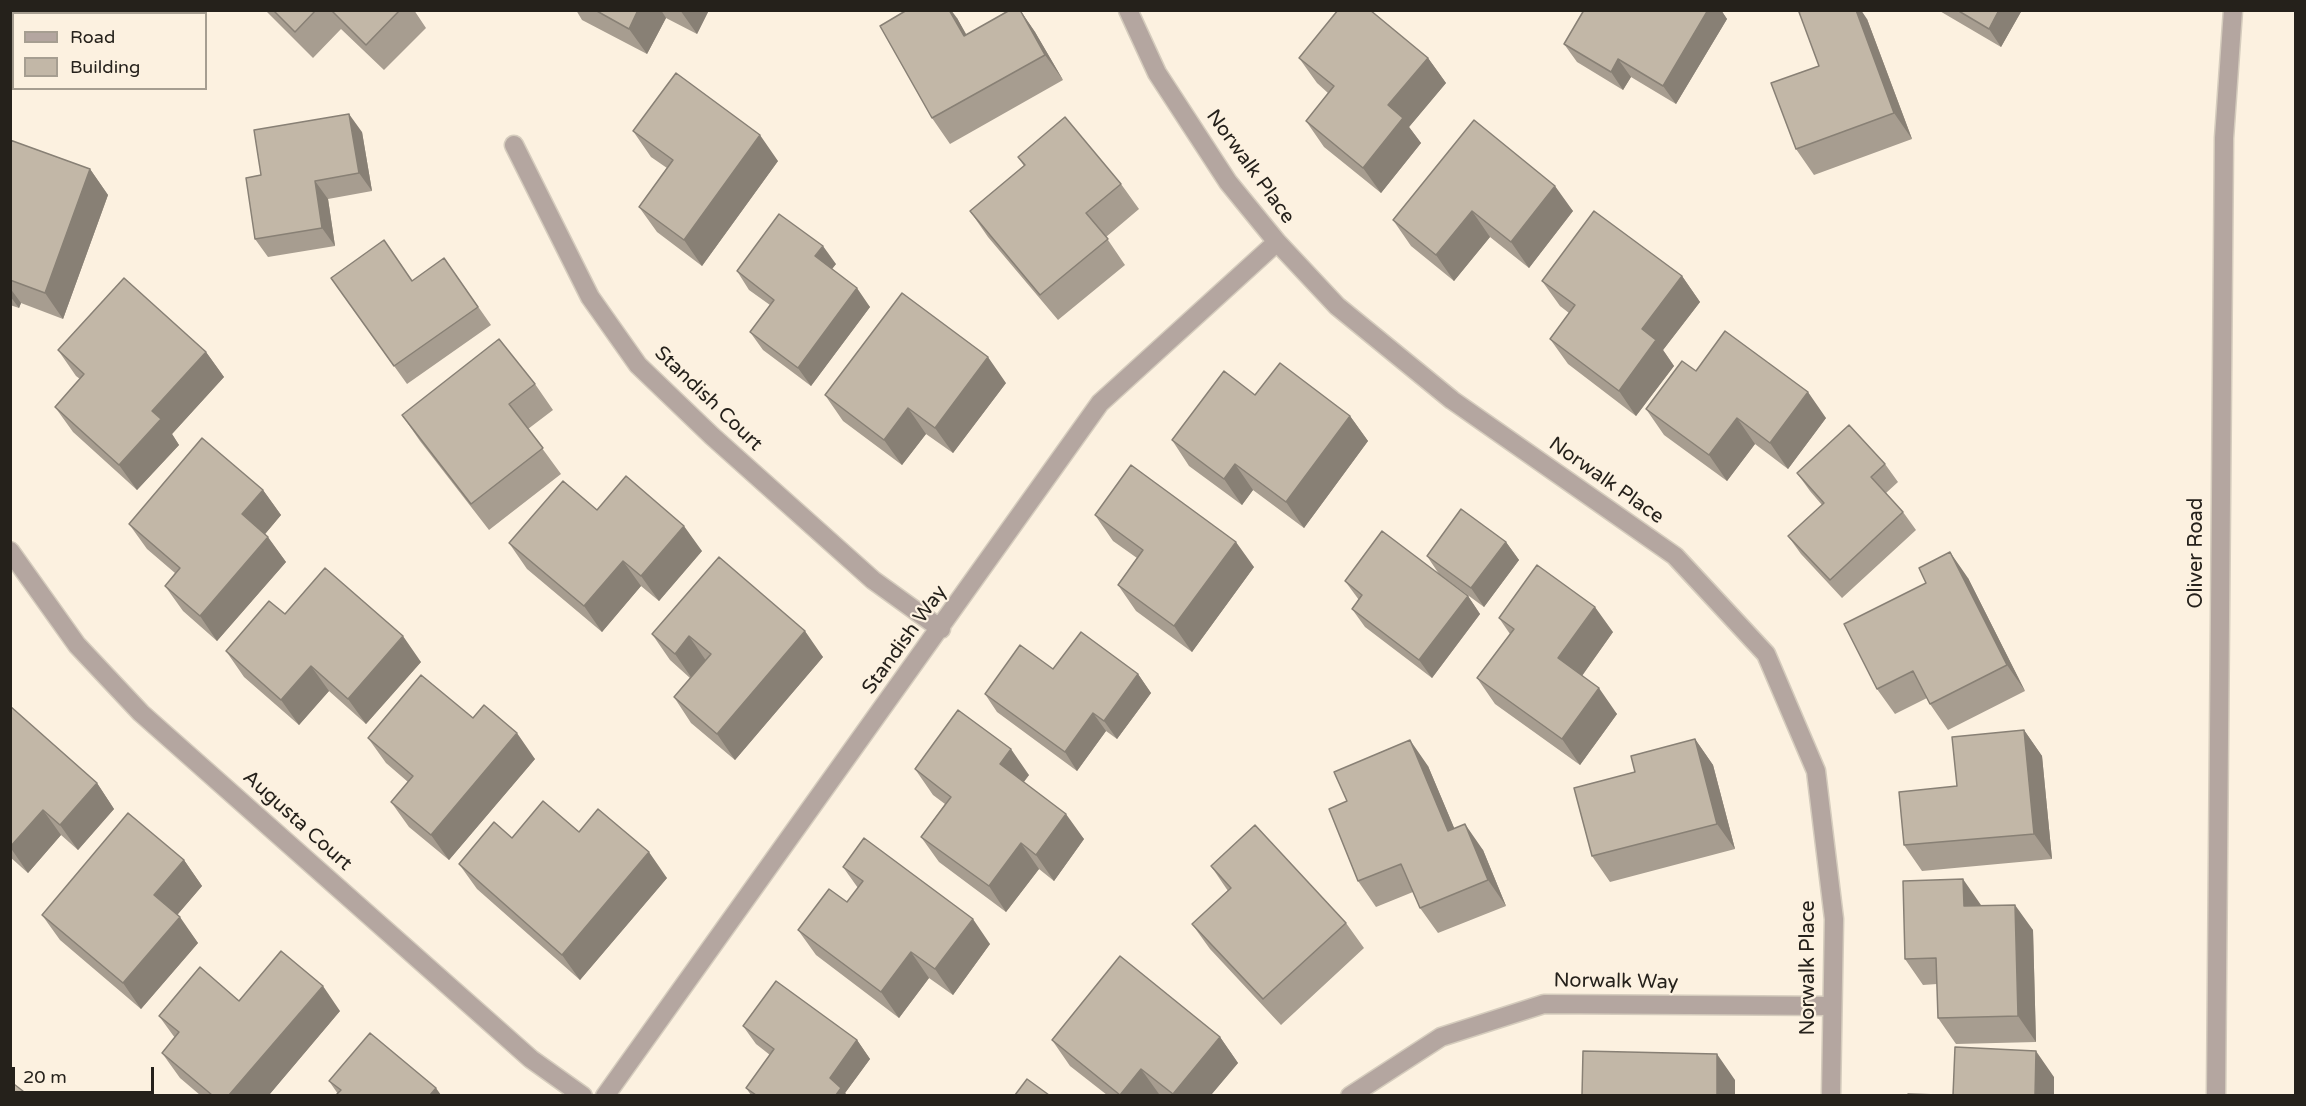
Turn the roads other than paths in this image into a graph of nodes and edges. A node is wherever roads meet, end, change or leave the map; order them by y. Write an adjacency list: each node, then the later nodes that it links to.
1 (1128, 10): 4 (street, Norwalk Place)
2 (2233, 10): 12 (street, Oliver Road)
3 (514, 145): 6 (street, Standish Court)
4 (1276, 242): 6 (street, Standish Way); 7 (street, Norwalk Place)
5 (10, 551): 8 (street, Augusta Court)
6 (941, 629): 9 (street, Standish Way)
7 (1832, 1006): 10 (street, Norwalk Way); 11 (street, Norwalk Place)
8 (583, 1095)
9 (604, 1095)
10 (1350, 1095)
11 (1831, 1095)
12 (2216, 1095)

